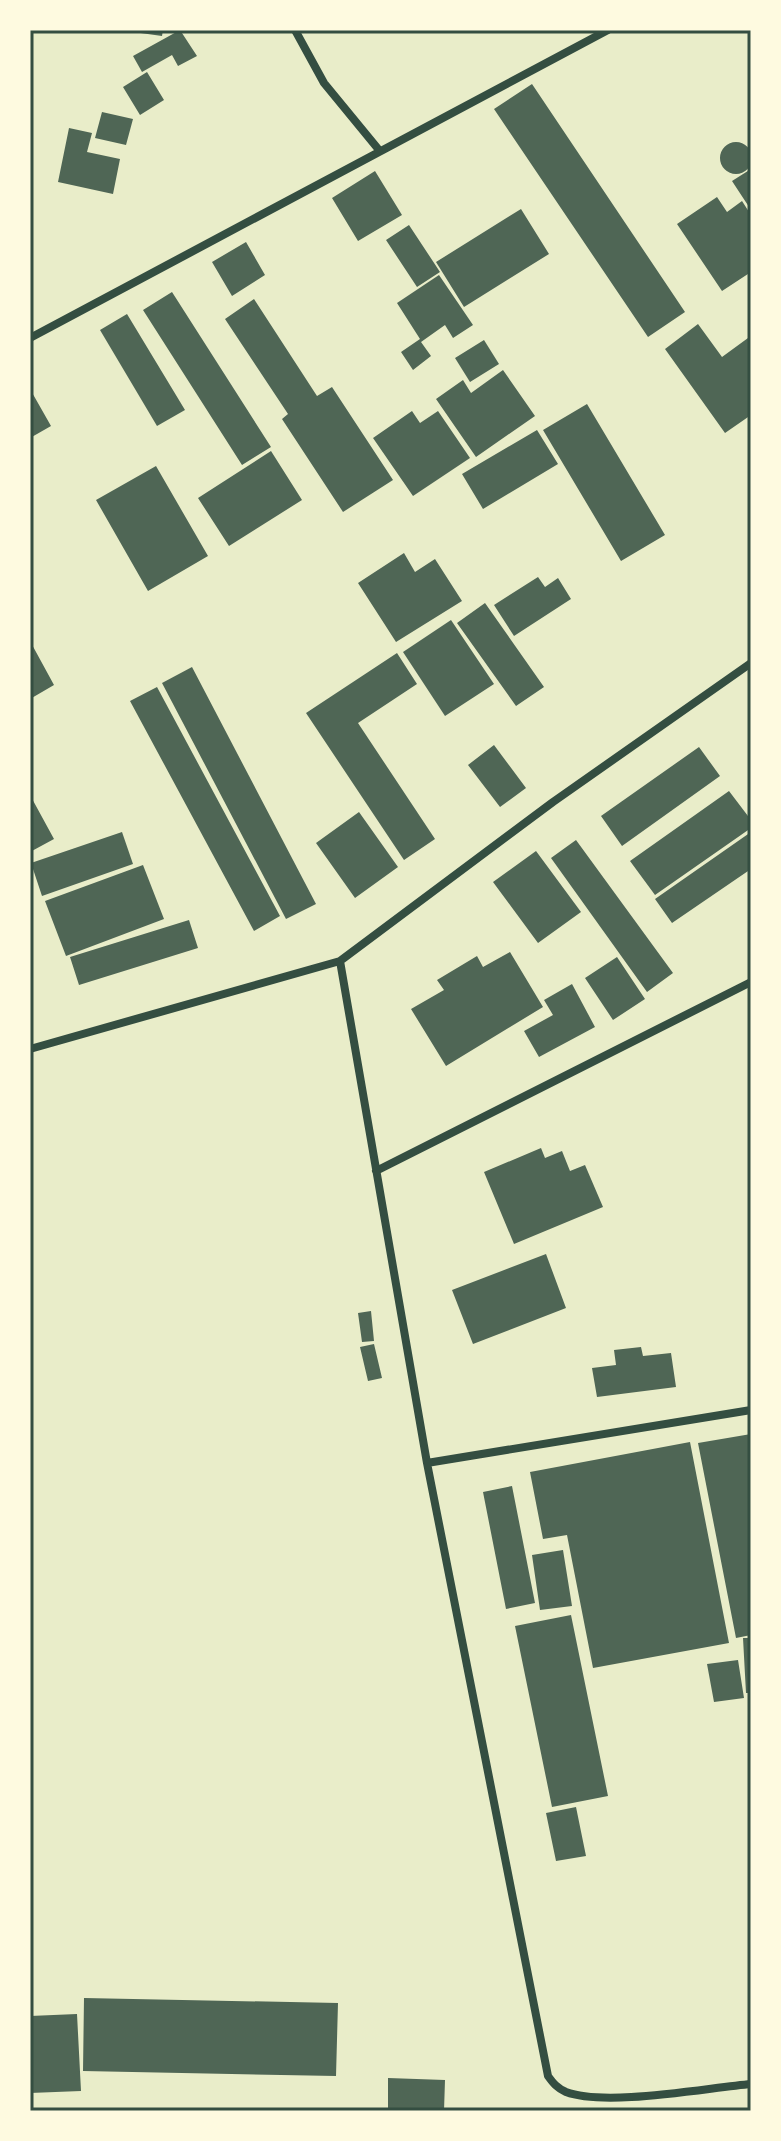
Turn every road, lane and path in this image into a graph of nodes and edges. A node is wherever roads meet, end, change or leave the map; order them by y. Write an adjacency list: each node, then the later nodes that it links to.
1 (295, 30): 3 (street)
2 (608, 30): 3 (street)
3 (379, 150): 4 (street)
4 (30, 338)
5 (751, 663): 6 (street)
6 (340, 961): 8 (street); 9 (street)
7 (751, 982): 9 (street)
8 (30, 1049)
9 (376, 1171): 11 (street)
10 (751, 1410): 11 (street)
11 (427, 1463): 12 (street)
12 (751, 2084)

